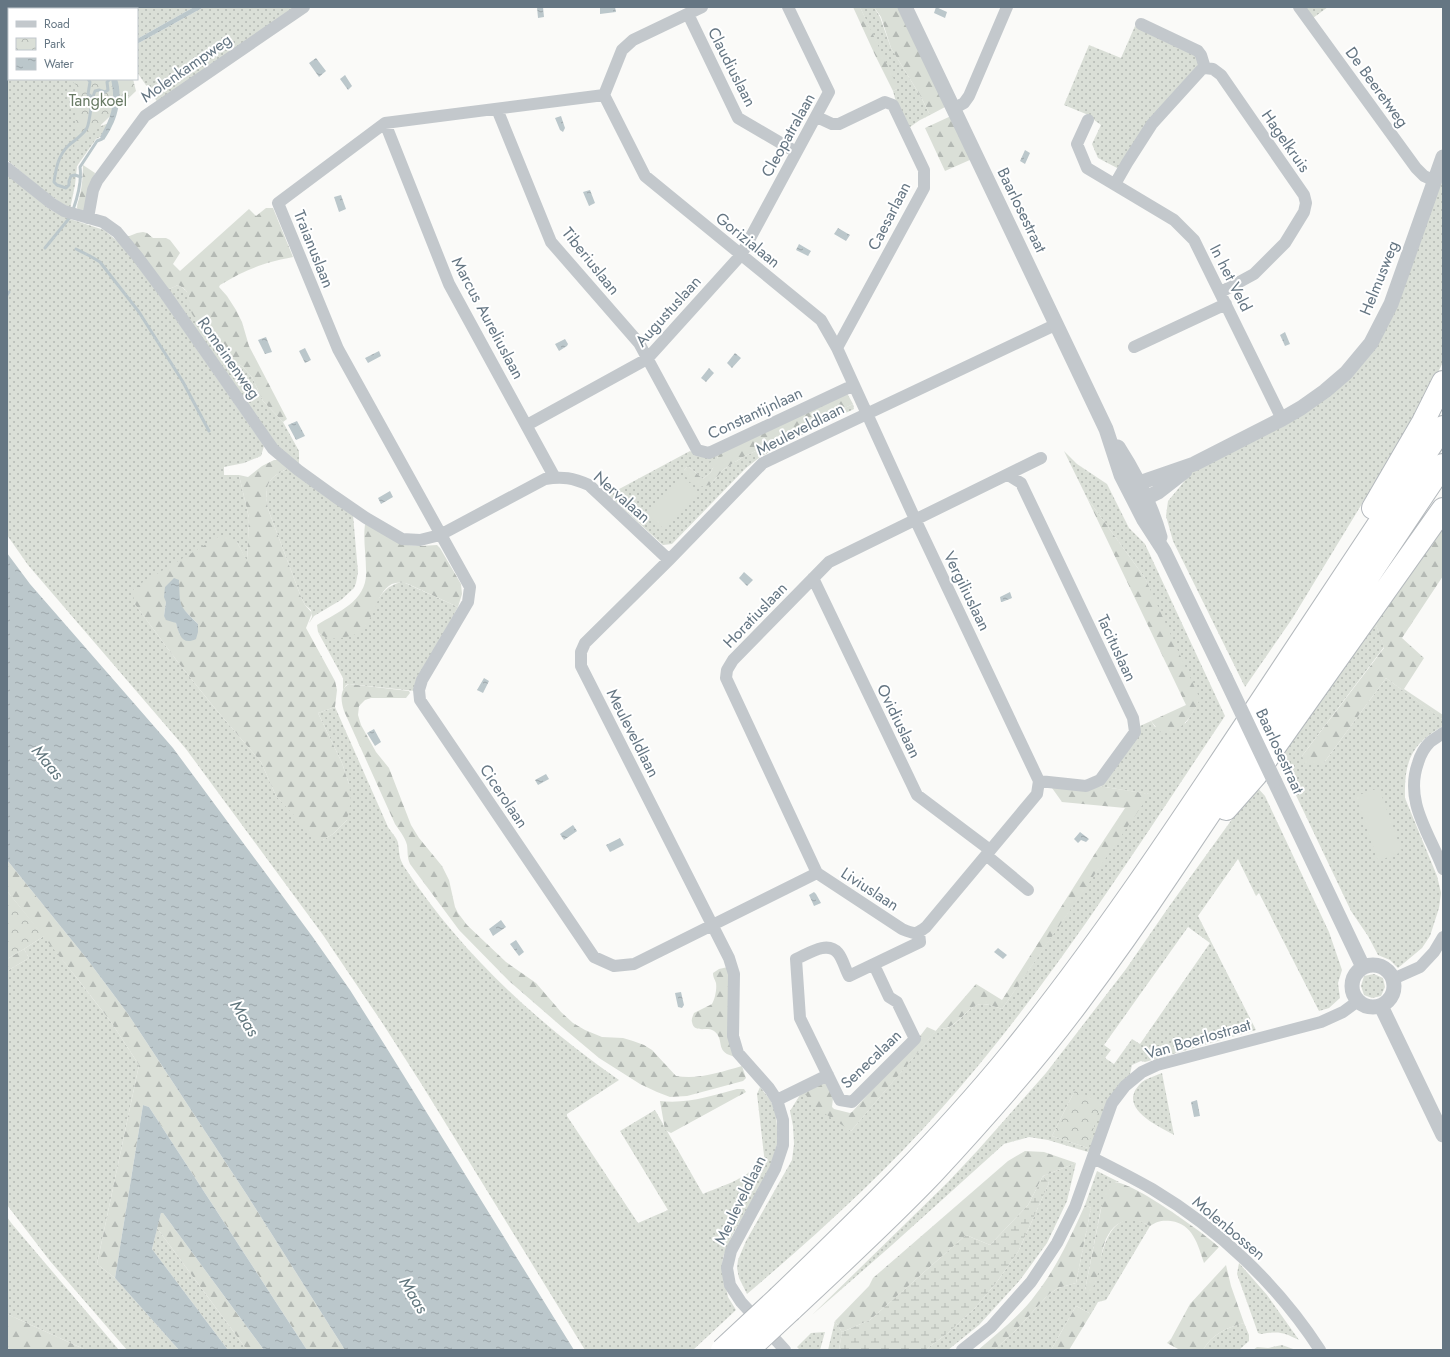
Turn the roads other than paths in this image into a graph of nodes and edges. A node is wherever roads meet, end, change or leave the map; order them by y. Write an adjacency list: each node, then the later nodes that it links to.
1 (304, 7): 21 (street, Molenkampweg)
2 (702, 7): 7 (street)
3 (788, 7): 13 (street, Cleopatralaan)
4 (905, 7): 12 (street, Baarlosestraat)
5 (1007, 7): 12 (street)
6 (1299, 7): 19 (street, De Beeretweg)
7 (688, 14): 10 (street); 16 (street, Claudiuslaan)
8 (1141, 24): 9 (street)
9 (1205, 68): 20 (street); 23 (street, Hagelkruis)
10 (604, 95): 11 (street, Traianuslaan); 22 (street, Gorizialaan)
11 (497, 108): 15 (street, Traianuslaan); 28 (street, Tiberiuslaan)
12 (953, 109): 25 (street, Baarlosestraat)
13 (817, 117): 16 (street, Cleopatralaan); 27 (street, Caesarlaan)
14 (1088, 120): 20 (street, In het Veld)
15 (385, 123): 33 (street, Marcus Aureliuslaan); 44 (street, Traianuslaan)
16 (796, 152): 22 (street, Cleopatralaan)
17 (1443, 157): 19 (street, Helmusweg)
18 (7, 168): 21 (street, Romeinenweg)
19 (1435, 181): 32 (street, Helmusweg)
20 (1115, 184): 23 (street, In het Veld)
21 (83, 217): 44 (street, Romeinenweg)
22 (741, 255): 27 (street, Gorizialaan); 28 (street, Augustuslaan)
23 (1221, 292): 24 (street, In het Veld)
24 (1226, 304): 26 (street); 32 (street, In het Veld)
25 (1057, 324): 31 (street, Meuleveldlaan); 40 (street, Baarlosestraat)
26 (1134, 347)
27 (837, 348): 30 (street, Gorizialaan)
28 (647, 359): 30 (street, Constantijnlaan); 33 (street, Augustuslaan)
29 (1443, 382): 47 (highway)
30 (854, 385): 31 (street, Gorizialaan)
31 (867, 414): 43 (street, Vergiliuslaan); 45 (street, Meuleveldlaan)
32 (1282, 419): 36 (street, Helmusweg)
33 (527, 425): 39 (street, Marcus Aureliuslaan)
34 (1443, 427): 47 (highway)
35 (1041, 458): 38 (street)
36 (1194, 464): 40 (street, Helmusweg); 41 (street, Helmusweg)
37 (1443, 465): 52 (highway)
38 (1008, 475): 43 (street); 49 (street, Tacituslaan)
39 (555, 478): 44 (street, Nervalaan); 45 (street, Nervalaan)
40 (1133, 486): 41 (street, Baarlosestraat)
41 (1141, 501): 59 (street, Baarlosestraat, bridge)
42 (1443, 508): 52 (highway)
43 (915, 519): 46 (street, Horatiuslaan); 49 (street, Vergiliuslaan)
44 (440, 535): 55 (street, Cicerolaan)
45 (668, 560): 55 (street, Meuleveldlaan)
46 (812, 578): 50 (street, Ovidiuslaan); 53 (street, Horatiuslaan)
47 (1321, 610): 67 (highway)
48 (1443, 733): 51 (street)
49 (1039, 780): 50 (street)
50 (988, 852): 54 (street); 56 (street)
51 (1442, 863)
52 (1171, 871): 67 (highway)
53 (817, 873): 55 (street, Liviuslaan); 56 (street, Liviuslaan)
54 (1028, 890)
55 (712, 925): 64 (street, Meuleveldlaan)
56 (918, 933): 58 (street, Senecalaan)
57 (1443, 937): 60 (street)
58 (874, 965): 63 (street, Senecalaan); 63 (street, Senecalaan)
59 (1363, 967): 60 (street); 61 (street)
60 (1393, 979): 62 (street)
61 (1358, 1001): 62 (street); 66 (street, Van Boerlostraat)
62 (1381, 1006): 65 (street)
63 (828, 1075): 64 (street, Senecalaan)
64 (777, 1100): 70 (street, Meuleveldlaan)
65 (1443, 1135)
66 (1093, 1158): 71 (street); 72 (street, Molenbossen)
67 (785, 1304): 68 (highway, bridge); 69 (highway, bridge)
68 (722, 1350)
69 (748, 1350)
70 (785, 1350)
71 (962, 1350)
72 (1320, 1350)

